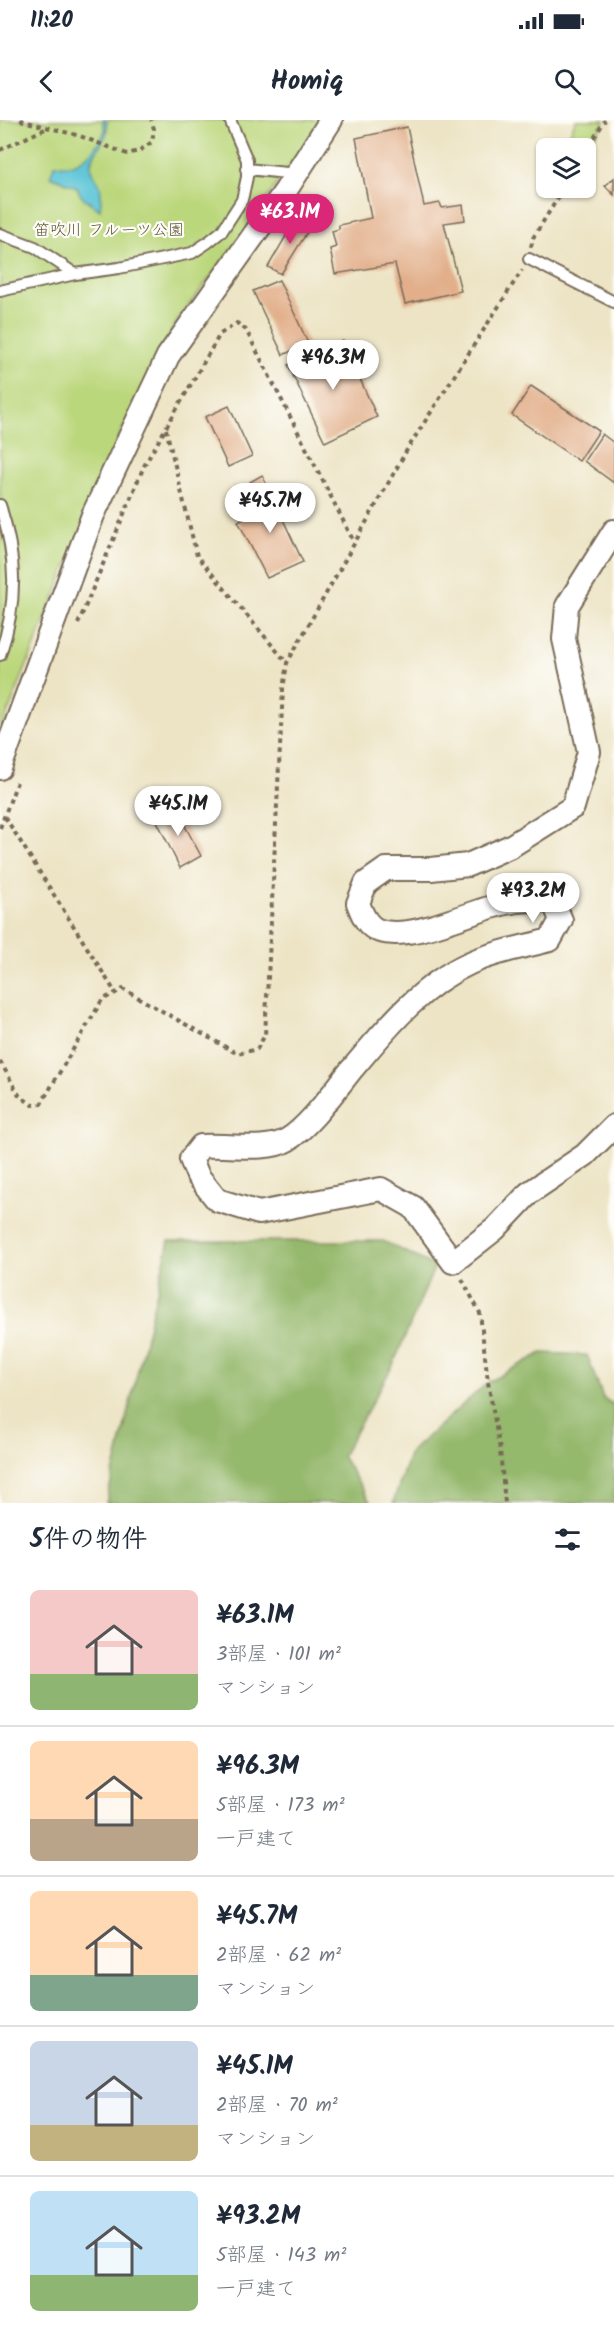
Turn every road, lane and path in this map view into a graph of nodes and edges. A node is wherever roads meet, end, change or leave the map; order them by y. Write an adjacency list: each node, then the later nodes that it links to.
1 (20, 120): 6 (path)
2 (151, 120): 6 (path)
3 (230, 120): 9 (lane)
4 (331, 120): 10 (street)
5 (605, 120): 7 (path)
6 (47, 128): 8 (path)
7 (594, 138)
8 (0, 150)
9 (246, 169): 10 (lane); 14 (lane)
10 (297, 174): 24 (street)
11 (558, 198): 13 (path)
12 (0, 234): 14 (lane)
13 (530, 259): 16 (lane); 20 (path)
14 (75, 274): 15 (lane)
15 (0, 291)
16 (614, 302)
17 (166, 428): 20 (path); 21 (path); 23 (path)
18 (0, 505): 22 (lane)
19 (614, 531): 30 (street)
20 (354, 543): 23 (path)
21 (75, 633)
22 (0, 655)
23 (287, 663): 27 (path)
24 (10, 772): 25 (path)
25 (4, 816): 26 (path); 27 (path)
26 (0, 828)
27 (115, 992): 28 (path)
28 (0, 1061)
29 (614, 1126): 30 (street)
30 (453, 1262): 31 (path)
31 (505, 1503)

